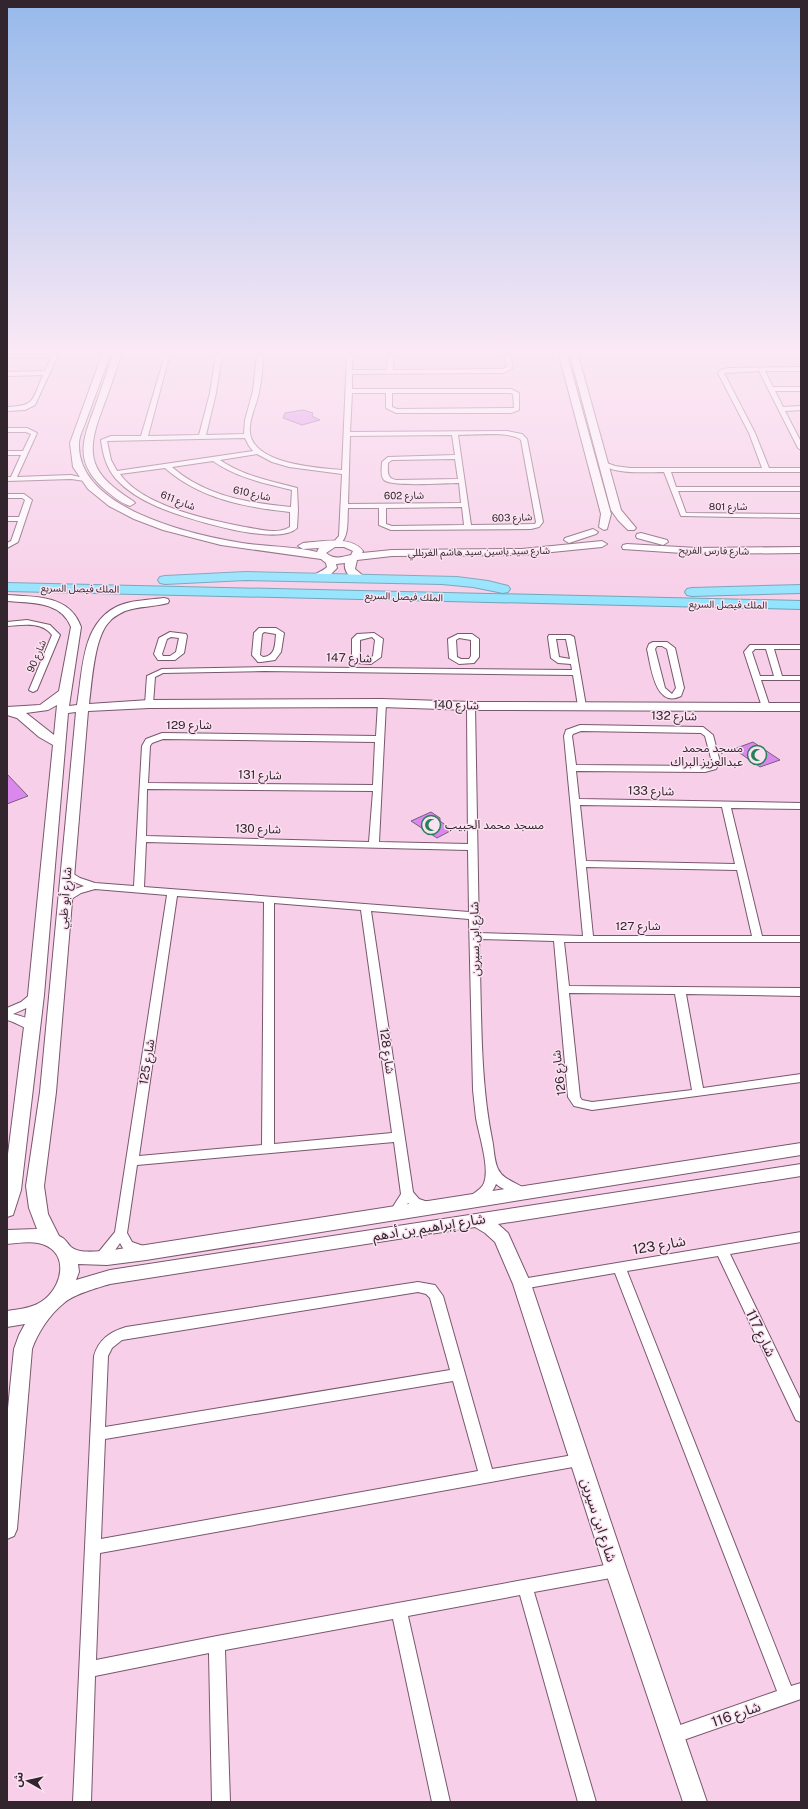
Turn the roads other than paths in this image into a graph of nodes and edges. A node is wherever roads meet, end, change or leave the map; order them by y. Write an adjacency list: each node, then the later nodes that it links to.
1 (31, 439): 16 (street)
2 (75, 439): 12 (street)
3 (88, 439): 13 (street)
4 (106, 439): 27 (street, شارع 611)
5 (248, 439): 14 (street)
6 (347, 439): 26 (street)
7 (456, 439): 17 (street)
8 (523, 439): 44 (street, شارع 603)
9 (586, 439): 43 (street)
10 (598, 439): 19 (street)
11 (754, 439): 23 (street)
12 (74, 443): 13 (street); 21 (street)
13 (87, 443): 50 (street)
14 (259, 452): 18 (street); 26 (street)
15 (7, 453): 16 (street)
16 (25, 453): 30 (street)
17 (458, 457): 32 (street); 32 (street)
18 (215, 459): 20 (street); 39 (street, شارع 611)
19 (604, 464): 22 (street); 29 (street)
20 (167, 466): 27 (street); 39 (street, شارع 610)
21 (78, 468): 28 (street); 31 (street)
22 (630, 470): 25 (street); 29 (street)
23 (766, 470): 24 (street); 25 (street)
24 (801, 470)
25 (667, 471): 33 (street, شارع 801)
26 (346, 472): 37 (street)
27 (115, 473): 39 (street, شارع 611)
28 (53, 478): 30 (street); 31 (street)
29 (608, 478): 45 (street)
30 (10, 479)
31 (85, 479): 55 (street)
32 (462, 482): 36 (street)
33 (674, 489): 34 (street, شارع 801); 40 (street, شارع 801)
34 (801, 489)
35 (7, 496): 42 (street)
36 (464, 504): 38 (street, شارع 602); 44 (street)
37 (344, 506): 38 (street, شارع 602); 47 (street)
38 (382, 506): 44 (street, شارع 603)
39 (295, 510)
40 (801, 516)
41 (7, 519): 42 (street)
42 (22, 519): 51 (street)
43 (604, 527): 45 (street); 46 (street, شارع سيد ياسين سيد هاشم الغربللي)
44 (468, 528)
45 (631, 528): 48 (street)
46 (594, 532): 52 (street); 54 (street, شارع سيد ياسين سيد هاشم الغربللي)
47 (343, 536): 50 (street); 54 (street)
48 (641, 536): 49 (street, شارع فارس الفريح); 52 (street)
49 (801, 543)
50 (333, 545): 54 (street); 55 (street)
51 (7, 546)
52 (614, 546): 53 (street, شارع فارس الفريح); 54 (street, شارع سيد ياسين سيد هاشم الغربللي)
53 (801, 550)
54 (354, 553): 55 (street); 58 (street)
55 (324, 557): 57 (street)
56 (7, 576): 59 (highway, الملك فيصل السريع)
57 (315, 578): 58 (highway); 59 (highway)
58 (362, 579): 61 (highway)
59 (161, 580): 61 (highway, الملك فيصل السريع)
60 (7, 587): 66 (highway, الملك فيصل السريع)
61 (503, 589): 63 (highway, الملك فيصل السريع)
62 (801, 589): 63 (highway)
63 (679, 593): 64 (highway, الملك فيصل السريع)
64 (801, 594)
65 (7, 598): 67 (highway); 72 (street)
66 (453, 598): 67 (highway); 68 (highway, الملك فيصل السريع)
67 (164, 601): 72 (street, شارع أبو ظبي)
68 (753, 605): 69 (highway, الملك فيصل السريع); 70 (highway)
69 (801, 605)
70 (801, 609)
71 (7, 624): 86 (street, شارع 90)
72 (87, 626): 87 (street, شارع أبو ظبي); 88 (street, شارع أبو ظبي)
73 (801, 646): 74 (street)
74 (769, 647): 83 (street); 84 (street)
75 (172, 658): 80 (street)
76 (266, 660): 79 (street)
77 (464, 662): 81 (street)
78 (574, 662): 82 (street)
79 (264, 669): 80 (street, شارع 147); 81 (street, شارع 147)
80 (173, 670): 91 (street, شارع 147)
81 (464, 671): 82 (street, شارع 147)
82 (576, 674): 94 (street)
83 (756, 678): 84 (street); 95 (street)
84 (779, 678): 85 (street)
85 (801, 678)
86 (33, 690)
87 (65, 694): 97 (street); 98 (street, شارع أبو ظبي); 99 (street)
88 (85, 695): 92 (street, شارع 140); 97 (street, شارع أبو ظبي)
89 (673, 702): 89 (street); 94 (street, شارع 140); 95 (street, شارع 140)
90 (382, 703): 91 (street, شارع 140); 93 (street, شارع 140); 101 (street)
91 (150, 704): 92 (street, شارع 140)
92 (110, 705): 97 (street, شارع 140)
93 (472, 706): 94 (street, شارع 140); 111 (street, شارع ابن سيرين)
94 (582, 706)
95 (766, 707): 96 (street, شارع 140)
96 (800, 708)
97 (82, 709): 98 (street, شارع 140); 100 (street, شارع أبو ظبي)
98 (62, 710): 100 (street); 102 (street, شارع أبو ظبي)
99 (7, 711): 102 (street)
100 (81, 729): 114 (street, شارع أبو ظبي)
101 (380, 739): 104 (street, شارع 129); 105 (street)
102 (60, 744): 130 (street, شارع أبو ظبي)
103 (571, 768): 103 (street, شارع 132); 106 (street, شارع 132)
104 (143, 786): 105 (street, شارع 131); 109 (street, شارع 129)
105 (376, 788): 110 (street)
106 (575, 802): 107 (street, شارع 133); 112 (street, شارع 132)
107 (726, 805): 108 (street, شارع 133); 113 (street)
108 (801, 806)
109 (141, 839): 110 (street, شارع 130); 116 (street, شارع 129)
110 (374, 845): 111 (street, شارع 130)
111 (474, 847): 121 (street, شارع ابن سيرين)
112 (581, 864): 113 (street); 124 (street, شارع 132)
113 (741, 867): 125 (street)
114 (67, 873): 115 (street); 118 (street, شارع أبو ظبي)
115 (94, 886): 116 (street); 118 (street)
116 (139, 888): 117 (street)
117 (172, 891): 119 (street); 141 (street, شارع 125)
118 (65, 900): 135 (street, شارع أبو ظبي)
119 (269, 900): 120 (street); 139 (street)
120 (366, 908): 121 (street); 138 (street, شارع 128)
121 (474, 916): 122 (street, شارع ابن سيرين)
122 (474, 936): 123 (street, شارع 127); 143 (street, شارع ابن سيرين)
123 (559, 938): 124 (street, شارع 127); 127 (street, شارع 126)
124 (588, 939): 125 (street, شارع 127)
125 (758, 939): 126 (street, شارع 127)
126 (801, 939)
127 (564, 989): 128 (street); 136 (street, شارع 126)
128 (680, 990): 129 (street); 136 (street)
129 (801, 992)
130 (36, 995): 131 (street); 133 (street, شارع أبو ظبي)
131 (7, 1012)
132 (7, 1016): 133 (street)
133 (32, 1026): 137 (street, شارع أبو ظبي)
134 (801, 1078): 136 (street, شارع 126)
135 (48, 1092): 137 (street); 156 (street, شارع أبو ظبي)
136 (698, 1093)
137 (24, 1095): 148 (street, شارع أبو ظبي)
138 (399, 1137): 139 (street); 145 (street, شارع 128)
139 (268, 1149): 141 (street)
140 (801, 1149): 144 (street, شارع إبراهيم بن أدهم)
141 (132, 1161): 152 (street, شارع 125)
142 (801, 1170): 150 (street, شارع إبراهيم بن أدهم)
143 (492, 1172): 144 (street); 146 (street, شارع ابن سيرين)
144 (522, 1193): 146 (street, شارع إبراهيم بن أدهم)
145 (407, 1194): 147 (street); 149 (street)
146 (472, 1200): 147 (street, شارع إبراهيم بن أدهم)
147 (431, 1207): 149 (street, شارع إبراهيم بن أدهم)
148 (7, 1210)
149 (395, 1213): 158 (street, شارع إبراهيم بن أدهم)
150 (520, 1213): 151 (street, شارع إبراهيم بن أدهم); 155 (street)
151 (477, 1220): 155 (street, شارع ابن سيرين); 163 (street, شارع إبراهيم بن أدهم)
152 (120, 1233): 158 (street); 160 (street, شارع 125)
153 (7, 1237): 156 (street)
154 (801, 1237): 157 (street, شارع 123)
155 (502, 1238): 162 (street, شارع ابن سيرين)
156 (52, 1239): 159 (street)
157 (722, 1251): 161 (street, شارع 123); 166 (street, شارع 117)
158 (146, 1253): 160 (street, شارع إبراهيم بن أدهم)
159 (68, 1254): 160 (street, شارع إبراهيم بن أدهم); 163 (street)
160 (102, 1258)
161 (619, 1268): 162 (street, شارع 123); 177 (street)
162 (522, 1284): 168 (street, شارع ابن سيرين)
163 (53, 1301): 164 (street, شارع إبراهيم بن أدهم); 170 (street)
164 (7, 1319)
165 (458, 1374): 167 (street); 167 (street); 169 (street)
166 (801, 1416)
167 (98, 1434): 171 (street)
168 (579, 1460): 169 (street); 172 (street, شارع ابن سيرين)
169 (488, 1476): 171 (street)
170 (7, 1529)
171 (93, 1547): 176 (street)
172 (616, 1570): 173 (street); 178 (street, شارع ابن سيرين)
173 (525, 1587): 174 (street); 182 (street)
174 (399, 1611): 175 (street); 181 (street)
175 (217, 1644): 176 (street); 180 (street)
176 (88, 1670): 179 (street)
177 (794, 1694): 178 (street, شارع 116)
178 (672, 1736): 183 (street, شارع ابن سيرين)
179 (82, 1802)
180 (221, 1802)
181 (441, 1802)
182 (587, 1802)
183 (695, 1802)

